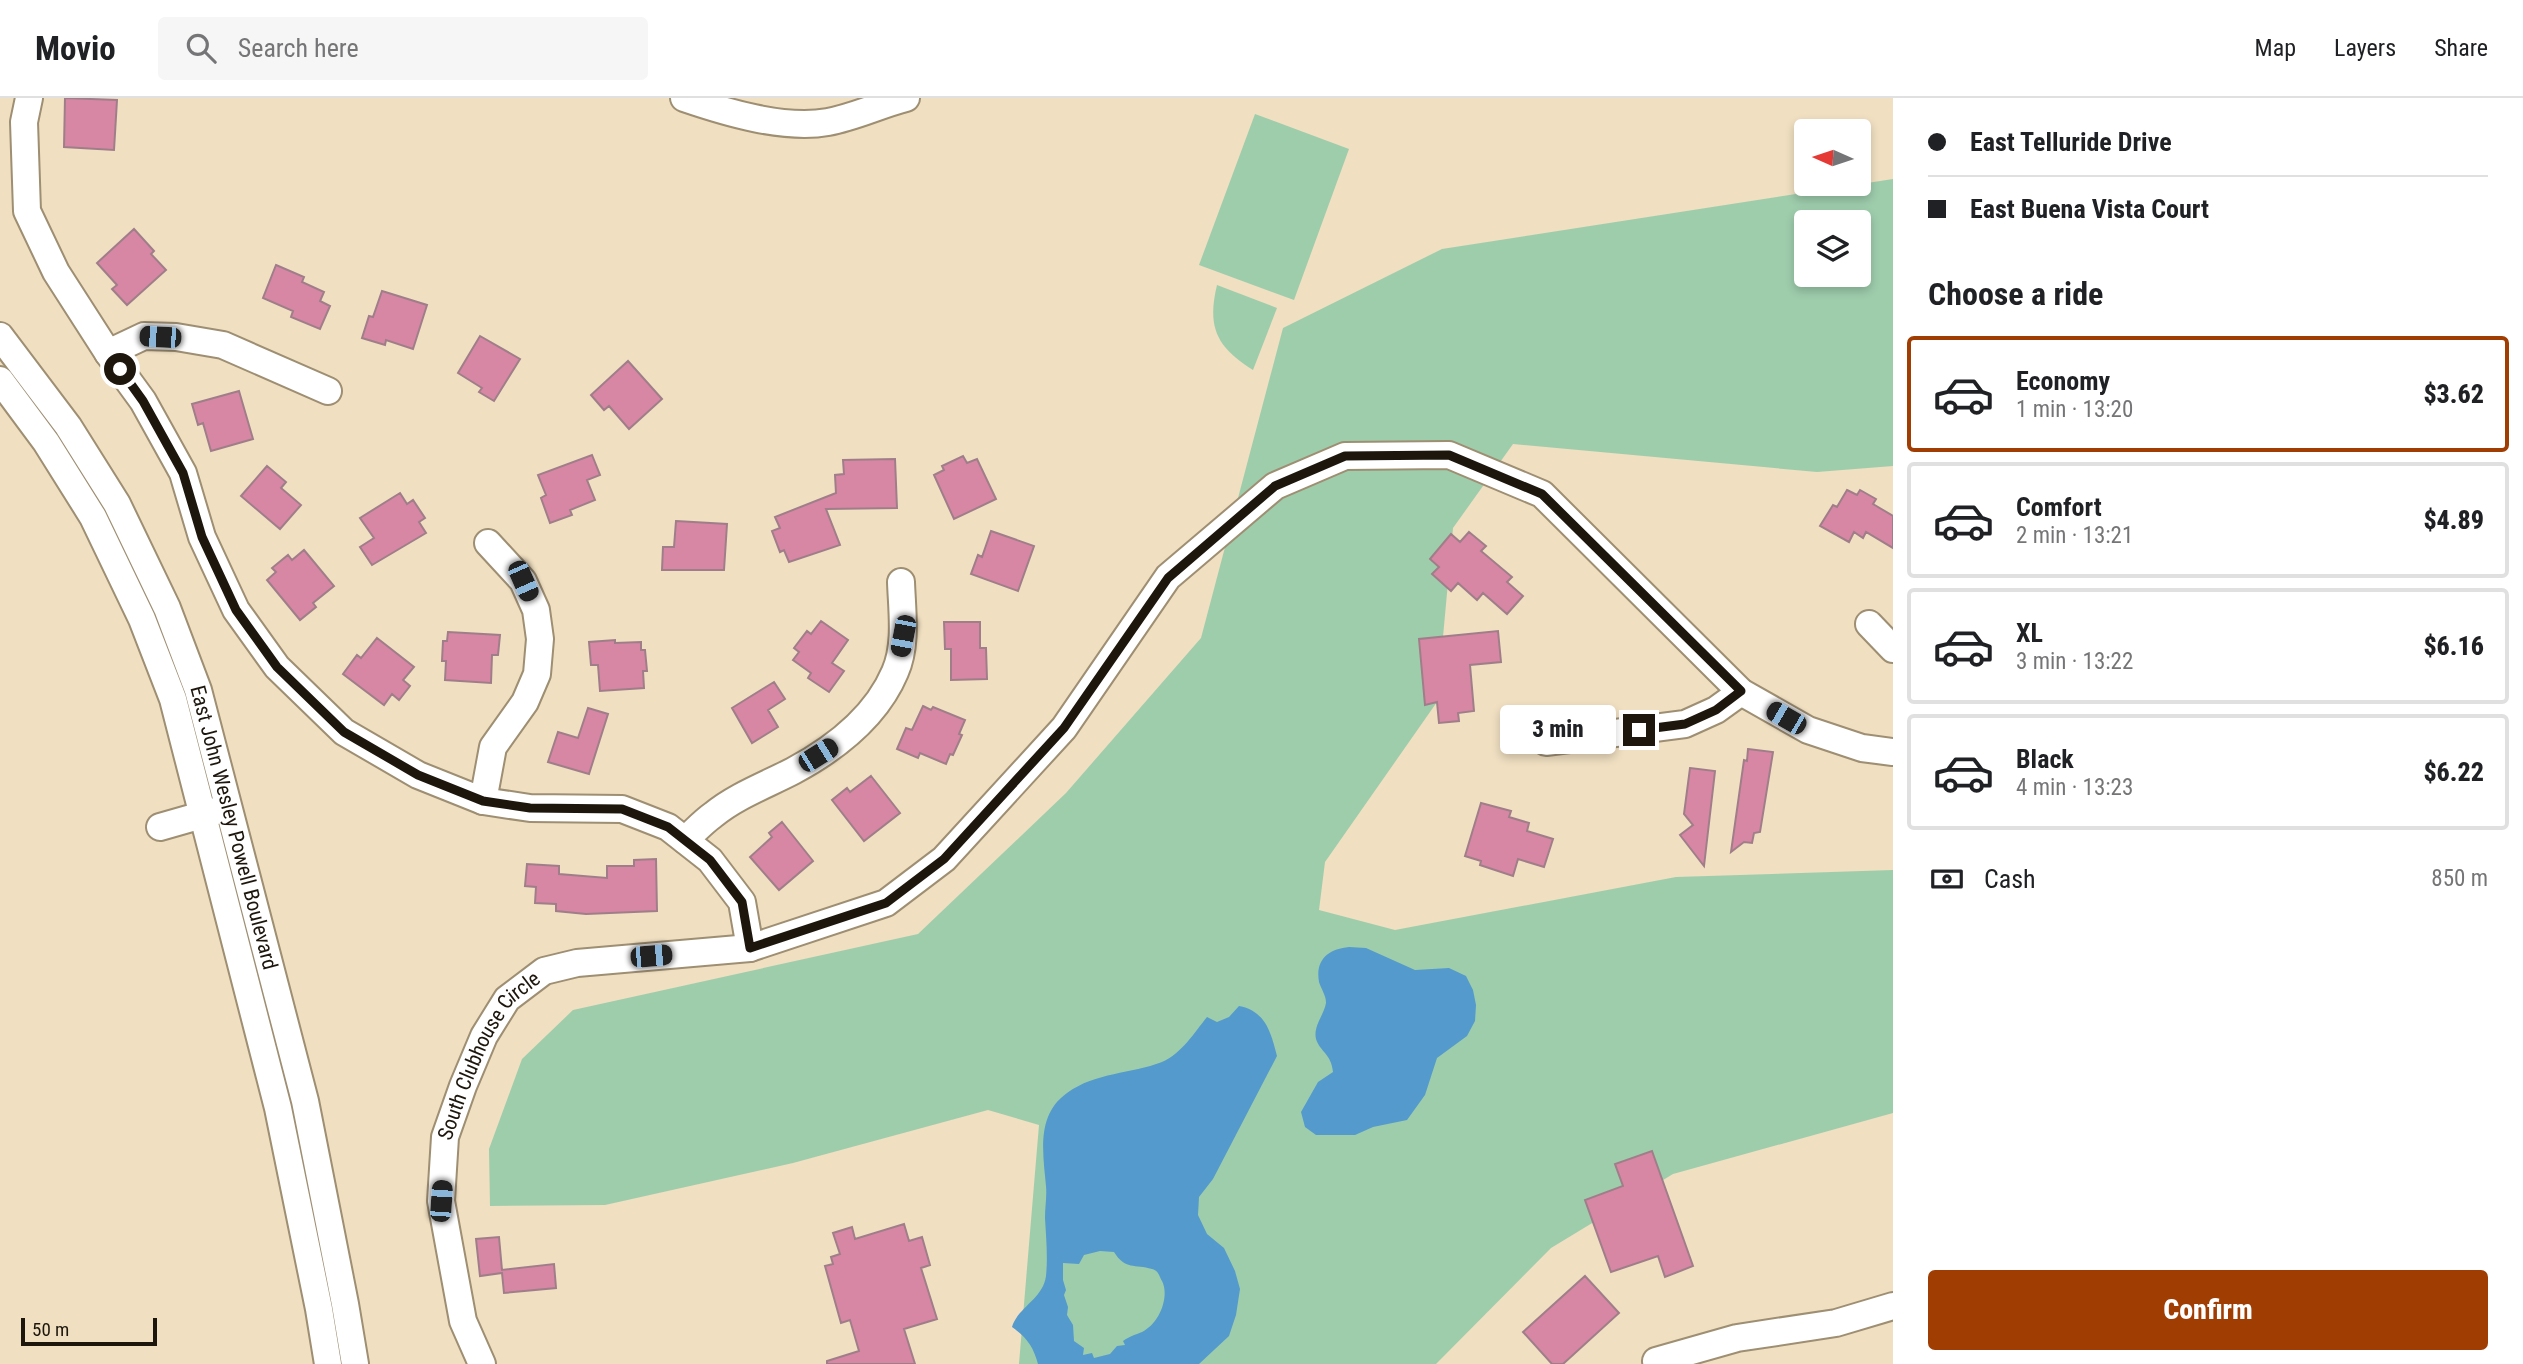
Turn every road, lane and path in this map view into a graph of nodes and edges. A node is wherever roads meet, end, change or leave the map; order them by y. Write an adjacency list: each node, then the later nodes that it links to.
1 (29, 98): 5 (street)
2 (684, 98): 3 (street)
3 (906, 98)
4 (0, 336): 16 (street, East John Wesley Powell Boulevard)
5 (108, 353): 7 (street); 15 (street)
6 (0, 380): 17 (street, East John Wesley Powell Boulevard)
7 (328, 391)
8 (488, 543): 15 (street)
9 (901, 582): 19 (street)
10 (1869, 624): 11 (street)
11 (1893, 649)
12 (1741, 691): 13 (street); 14 (street, South Clubhouse Circle); 20 (street, South Clubhouse Circle)
13 (1546, 743)
14 (1893, 751)
15 (483, 801): 19 (street)
16 (228, 807): 17 (street); 24 (street, East John Wesley Powell Boulevard)
17 (202, 814): 18 (street); 23 (street, East John Wesley Powell Boulevard)
18 (160, 827)
19 (685, 840): 20 (street)
20 (750, 948): 25 (street, South Clubhouse Circle)
21 (1893, 1306): 22 (street)
22 (1656, 1361)
23 (328, 1364)
24 (355, 1364)
25 (482, 1364)

